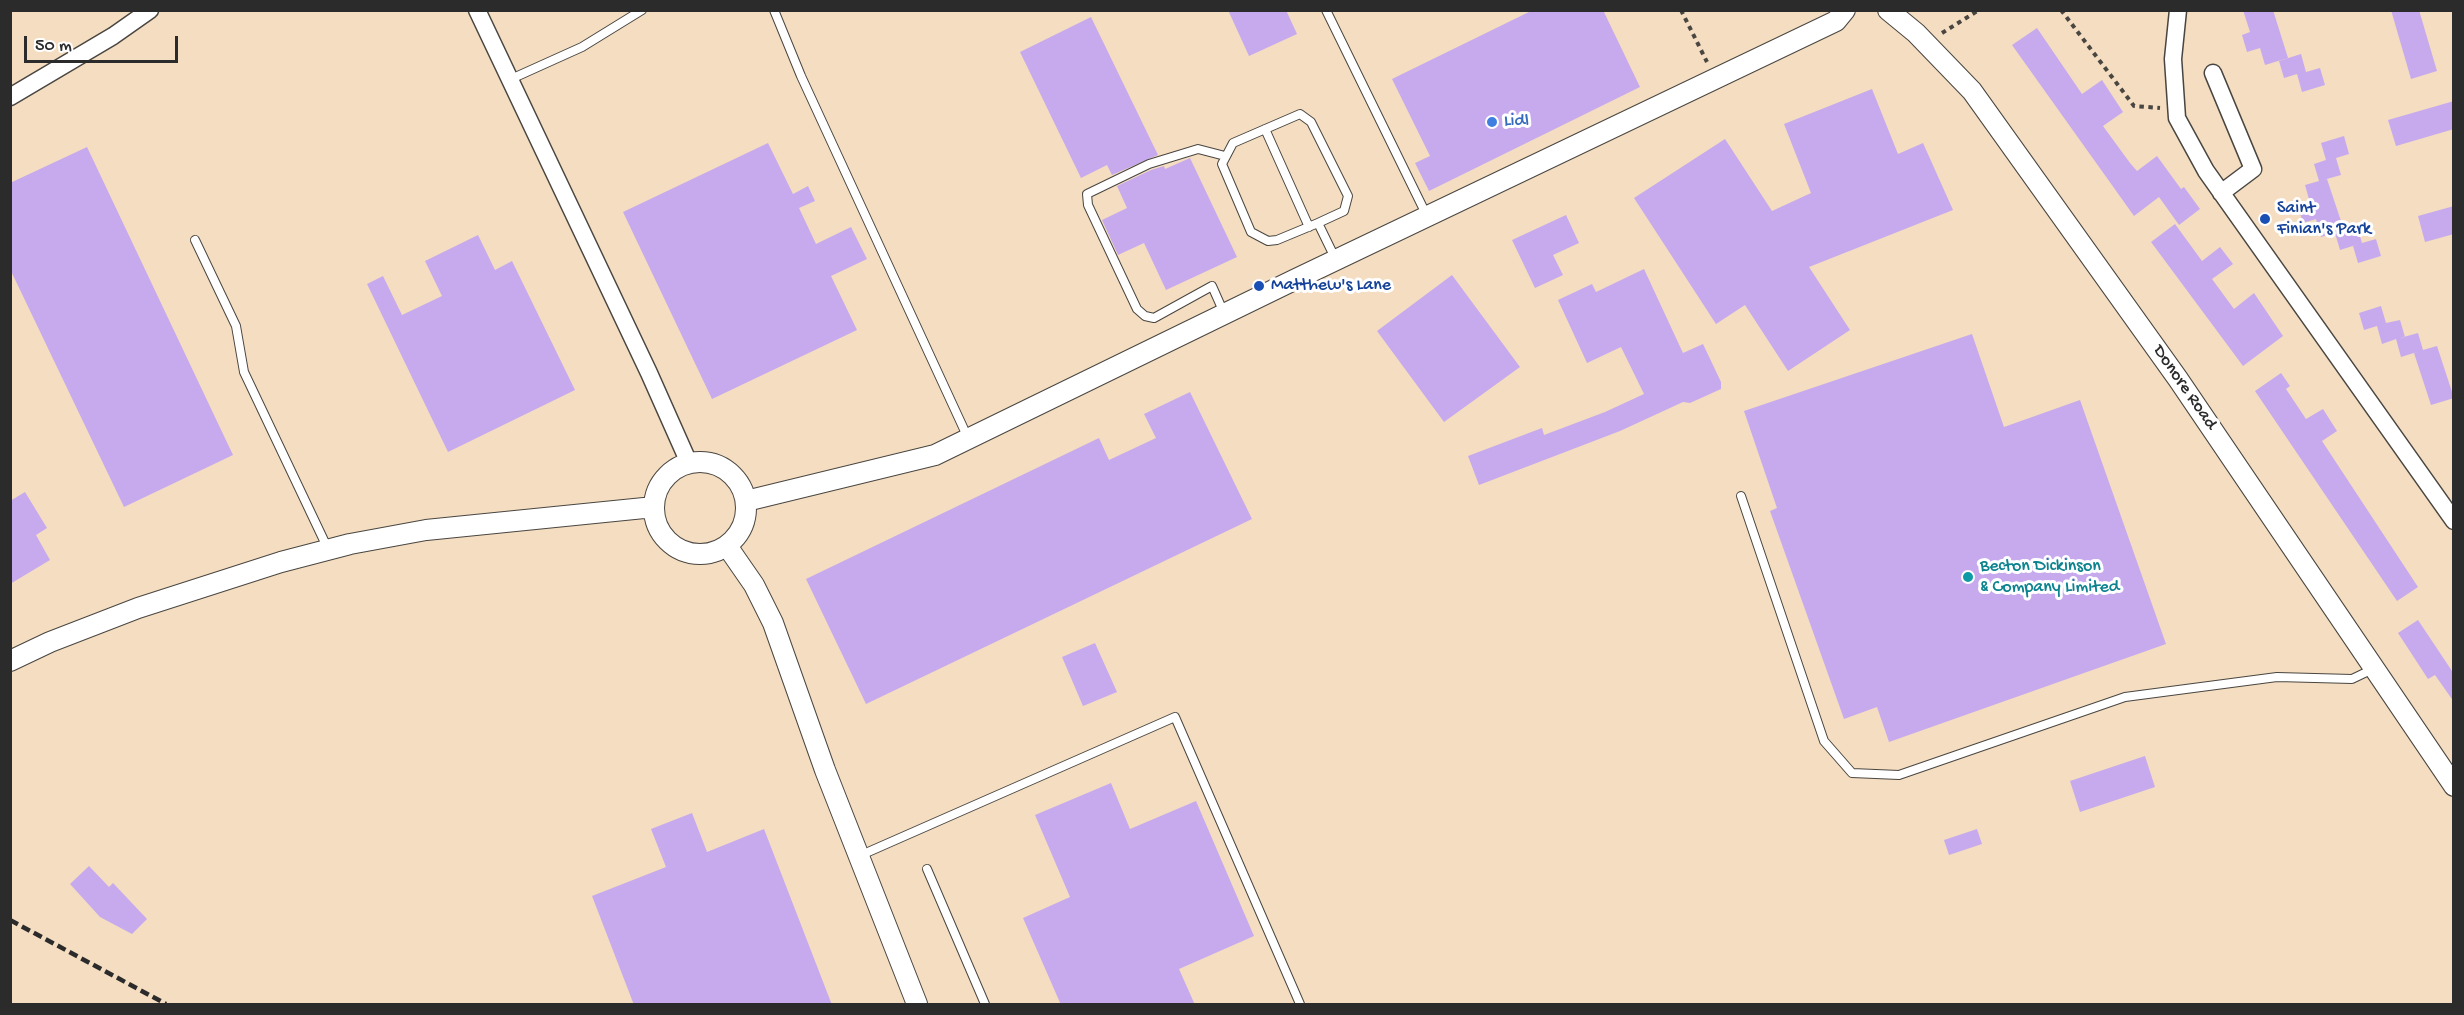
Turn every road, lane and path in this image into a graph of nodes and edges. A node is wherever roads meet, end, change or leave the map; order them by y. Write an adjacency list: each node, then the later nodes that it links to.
1 (150, 10): 16 (street)
2 (477, 10): 14 (street)
3 (642, 10): 14 (lane)
4 (774, 10): 27 (lane)
5 (1326, 10): 21 (lane)
6 (1681, 10): 15 (path)
7 (1845, 10): 15 (street)
8 (1888, 10): 12 (street, Donore Road)
9 (1978, 10): 12 (path)
10 (2061, 10): 17 (path)
11 (2178, 10): 17 (street)
12 (1926, 43): 36 (street, Donore Road)
13 (2213, 74): 20 (street)
14 (511, 79): 28 (street)
15 (1715, 79): 21 (street)
16 (10, 97)
17 (2177, 110): 20 (street)
18 (1265, 129): 19 (lane); 22 (lane); 23 (lane)
19 (1225, 156): 23 (lane); 26 (lane)
20 (2221, 193): 32 (street)
21 (1427, 217): 25 (street)
22 (1318, 223): 23 (lane); 25 (lane)
23 (1309, 227)
24 (195, 240): 34 (lane)
25 (1336, 260): 26 (street)
26 (1225, 314): 27 (street)
27 (968, 439): 30 (street)
28 (689, 463): 30 (street); 31 (street)
29 (1741, 496): 36 (lane)
30 (746, 501): 33 (street)
31 (654, 507): 33 (street); 34 (street)
32 (2454, 520)
33 (727, 546): 38 (street)
34 (328, 549): 35 (street)
35 (10, 661)
36 (2375, 668): 37 (street, Donore Road)
37 (2454, 786)
38 (859, 856): 40 (street); 42 (lane)
39 (927, 869): 41 (lane)
40 (917, 1005)
41 (985, 1005)
42 (1300, 1005)

